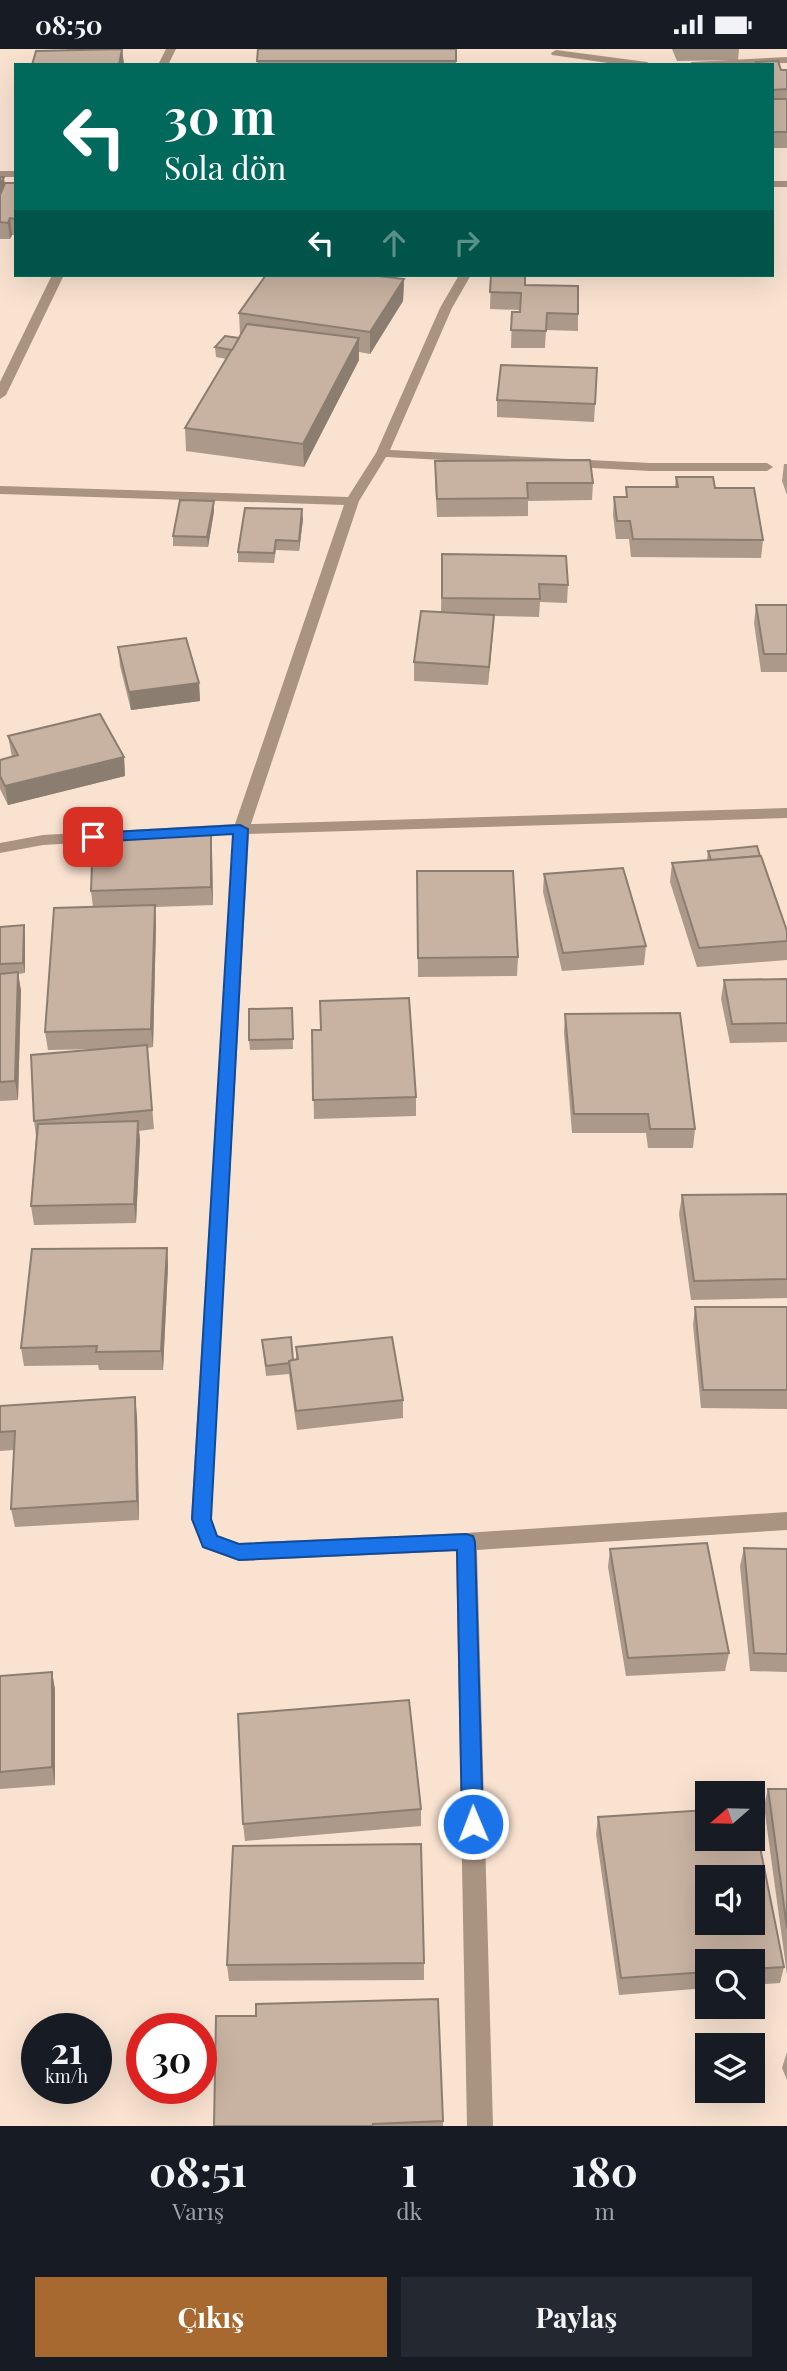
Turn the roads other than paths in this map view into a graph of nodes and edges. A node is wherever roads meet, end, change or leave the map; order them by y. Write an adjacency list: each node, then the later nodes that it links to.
1 (556, 51): 3 (street)
2 (787, 60): 4 (street)
3 (645, 62)
4 (730, 63)
5 (57, 277): 7 (street)
6 (464, 277): 8 (street)
7 (0, 395)
8 (382, 453): 9 (street); 11 (street)
9 (767, 467)
10 (0, 490): 11 (street)
11 (352, 501): 13 (street)
12 (787, 813): 13 (street)
13 (240, 829): 14 (street); 16 (street)
14 (0, 848)
15 (787, 1521): 16 (street)
16 (466, 1542): 17 (street)
17 (480, 2126)

